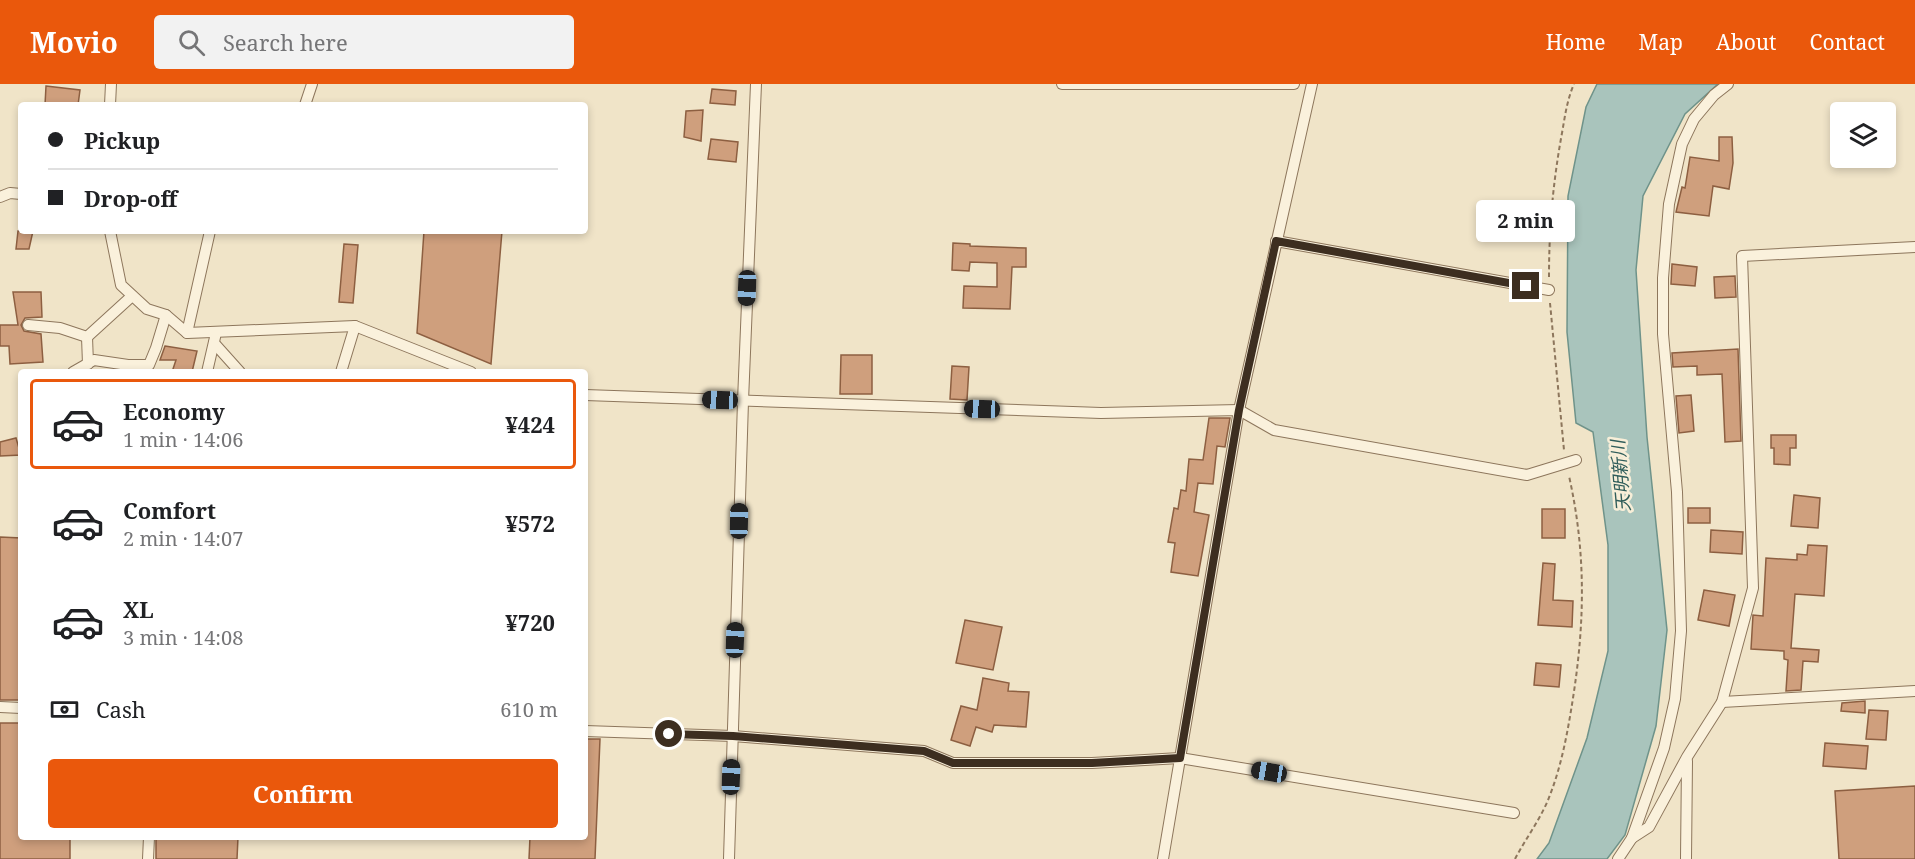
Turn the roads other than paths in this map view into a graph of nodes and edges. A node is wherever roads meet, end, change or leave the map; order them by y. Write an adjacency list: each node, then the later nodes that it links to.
1 (111, 84): 8 (street)
2 (312, 84): 9 (street)
3 (756, 84): 31 (street)
4 (1063, 84): 5 (street)
5 (1294, 84)
6 (1312, 84): 14 (street)
7 (1728, 84): 43 (street)
8 (110, 102)
9 (306, 102)
10 (18, 194): 11 (street)
11 (0, 197)
12 (111, 234): 17 (street)
13 (209, 234): 21 (street)
14 (1276, 241): 16 (street); 32 (street)
15 (1915, 247): 35 (street)
16 (1549, 290)
17 (132, 296): 18 (street); 22 (street)
18 (166, 315): 21 (street); 24 (street)
19 (28, 325): 22 (street)
20 (355, 326): 23 (street); 28 (street); 29 (street)
21 (187, 333): 23 (street)
22 (87, 337): 24 (street)
23 (215, 338): 26 (street); 27 (street)
24 (88, 364): 25 (street)
25 (79, 369)
26 (208, 369)
27 (238, 369)
28 (342, 369)
29 (463, 369)
30 (588, 395): 31 (street)
31 (743, 401): 32 (street); 39 (street)
32 (1239, 410): 33 (street); 40 (street)
33 (1571, 462)
34 (1915, 691): 35 (street)
35 (1722, 702): 41 (street)
36 (0, 707): 37 (street)
37 (18, 708)
38 (588, 731): 39 (street)
39 (733, 736): 40 (street); 46 (street)
40 (1180, 758): 42 (street); 47 (street)
41 (1687, 758): 43 (street); 49 (street)
42 (1514, 813)
43 (1632, 838): 48 (street)
44 (149, 840): 45 (street)
45 (148, 859)
46 (729, 859)
47 (1163, 859)
48 (1618, 859)
49 (1686, 859)

